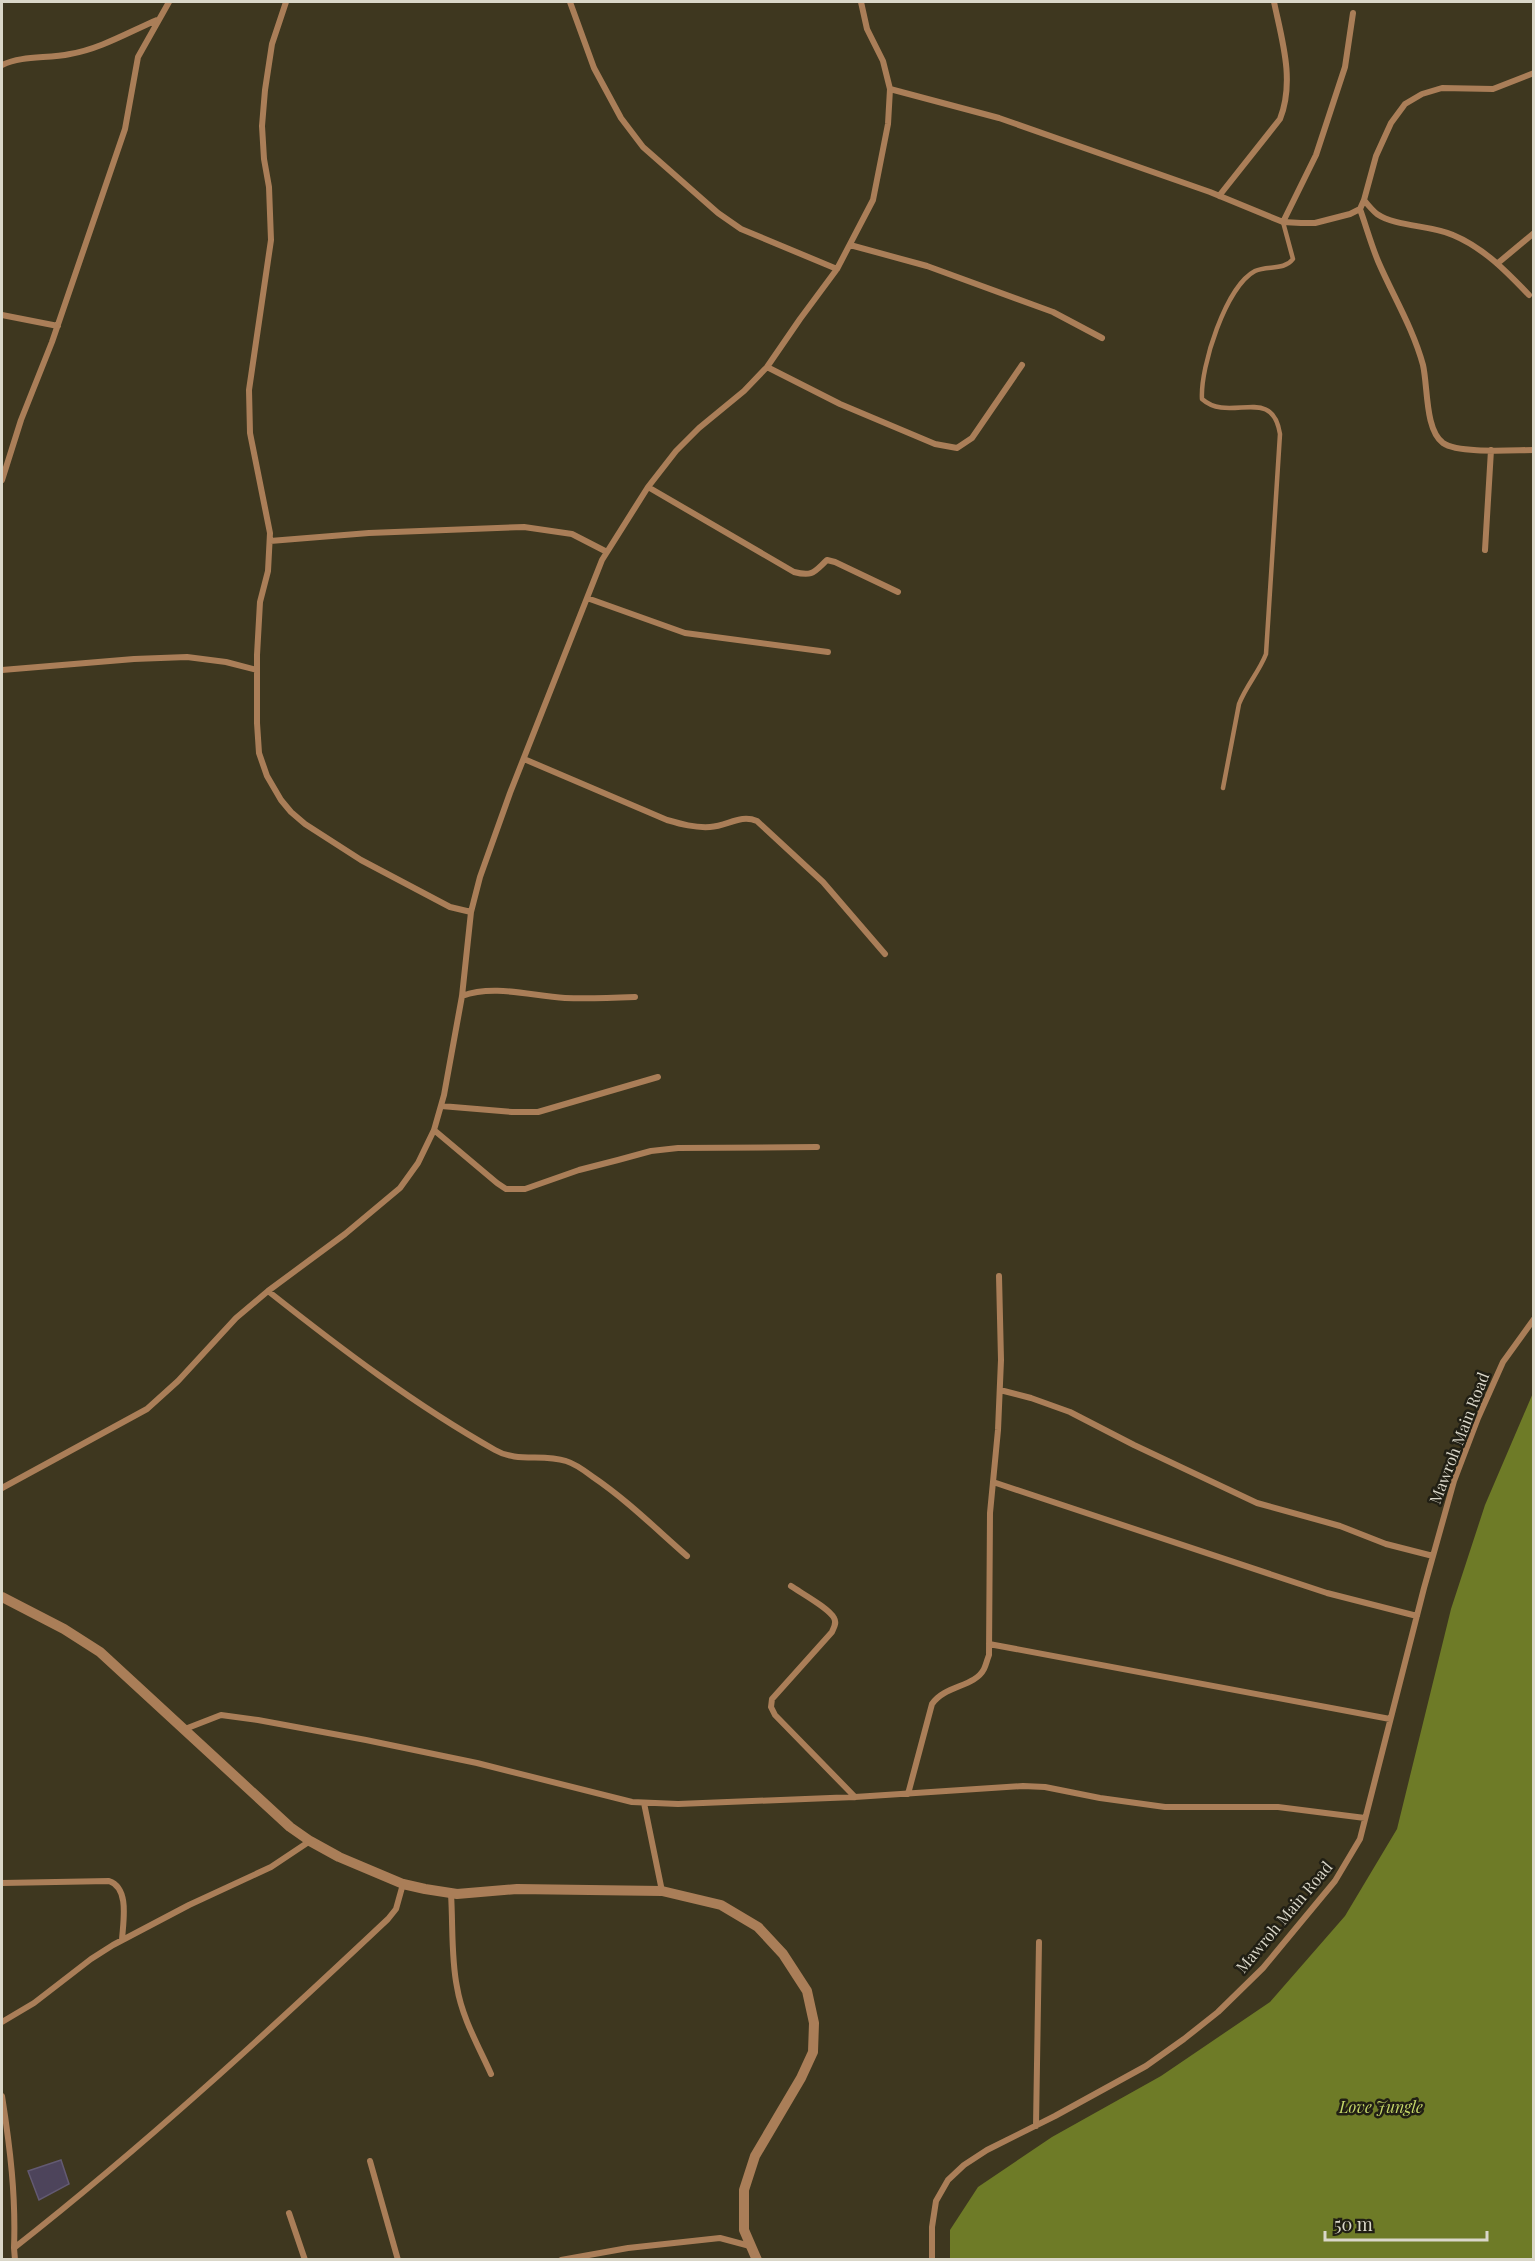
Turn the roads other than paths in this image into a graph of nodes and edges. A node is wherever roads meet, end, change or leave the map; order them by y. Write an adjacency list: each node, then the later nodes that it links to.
1 (169, 2): 7 (street)
2 (286, 2): 29 (street)
3 (570, 2): 18 (street)
4 (861, 2): 10 (street)
5 (1274, 2): 11 (street)
6 (1353, 13): 14 (street)
7 (157, 20): 8 (street); 21 (street)
8 (2, 65)
9 (1533, 73): 12 (street)
10 (890, 89): 11 (street); 16 (street)
11 (1219, 196): 14 (street)
12 (1364, 200): 13 (street); 17 (street)
13 (1360, 209): 14 (street); 25 (street)
14 (1283, 222): 38 (lane)
15 (1533, 233): 17 (street)
16 (850, 245): 18 (street); 22 (street)
17 (1497, 263): 19 (street)
18 (837, 269): 24 (street)
19 (1529, 296)
20 (2, 315): 21 (street)
21 (58, 326): 27 (street)
22 (1101, 338)
23 (1022, 365): 24 (street)
24 (767, 367): 28 (street)
25 (1491, 450): 26 (street); 30 (street)
26 (1533, 450)
27 (2, 480)
28 (648, 487): 31 (street); 32 (street)
29 (270, 541): 31 (street); 36 (street)
30 (1485, 550)
31 (607, 552): 33 (street)
32 (898, 592)
33 (587, 598): 34 (street); 37 (street)
34 (828, 652)
35 (2, 670): 36 (street)
36 (257, 670): 39 (street)
37 (524, 759): 39 (street); 40 (street)
38 (1223, 788)
39 (471, 912): 41 (street)
40 (885, 954)
41 (462, 996): 42 (street); 44 (street)
42 (635, 997)
43 (658, 1077): 44 (street)
44 (441, 1106): 45 (street)
45 (434, 1131): 46 (street); 48 (street)
46 (817, 1147)
47 (999, 1276): 50 (street)
48 (268, 1291): 52 (street); 53 (street)
49 (1533, 1319): 54 (street, Mawroh Main Road)
50 (1000, 1390): 51 (street); 54 (street)
51 (993, 1482): 57 (street); 58 (street)
52 (2, 1488)
53 (687, 1556)
54 (1433, 1556): 57 (street, Mawroh Main Road)
55 (791, 1586): 62 (street)
56 (2, 1598): 60 (street)
57 (1417, 1616): 59 (street, Mawroh Main Road)
58 (989, 1644): 59 (street); 61 (street)
59 (1390, 1719): 64 (street, Mawroh Main Road)
60 (184, 1729): 63 (street); 65 (street)
61 (908, 1794): 62 (street); 64 (street)
62 (855, 1797): 63 (street)
63 (644, 1803): 68 (street)
64 (1365, 1818): 75 (street, Mawroh Main Road)
65 (310, 1840): 67 (street); 70 (street)
66 (2, 1883): 70 (street)
67 (404, 1884): 69 (street); 80 (street)
68 (662, 1891): 69 (street); 79 (street)
69 (451, 1894): 73 (street)
70 (122, 1940): 72 (street)
71 (1039, 1942): 75 (street)
72 (2, 2022)
73 (491, 2074)
74 (2, 2096): 76 (street)
75 (1036, 2126): 86 (street, Mawroh Main Road)
76 (4, 2132): 80 (street)
77 (370, 2161): 83 (street)
78 (289, 2213): 82 (street)
79 (750, 2246): 84 (street); 85 (street)
80 (14, 2248): 81 (street)
81 (15, 2259)
82 (306, 2259)
83 (398, 2259)
84 (561, 2259)
85 (757, 2259)
86 (932, 2259)

